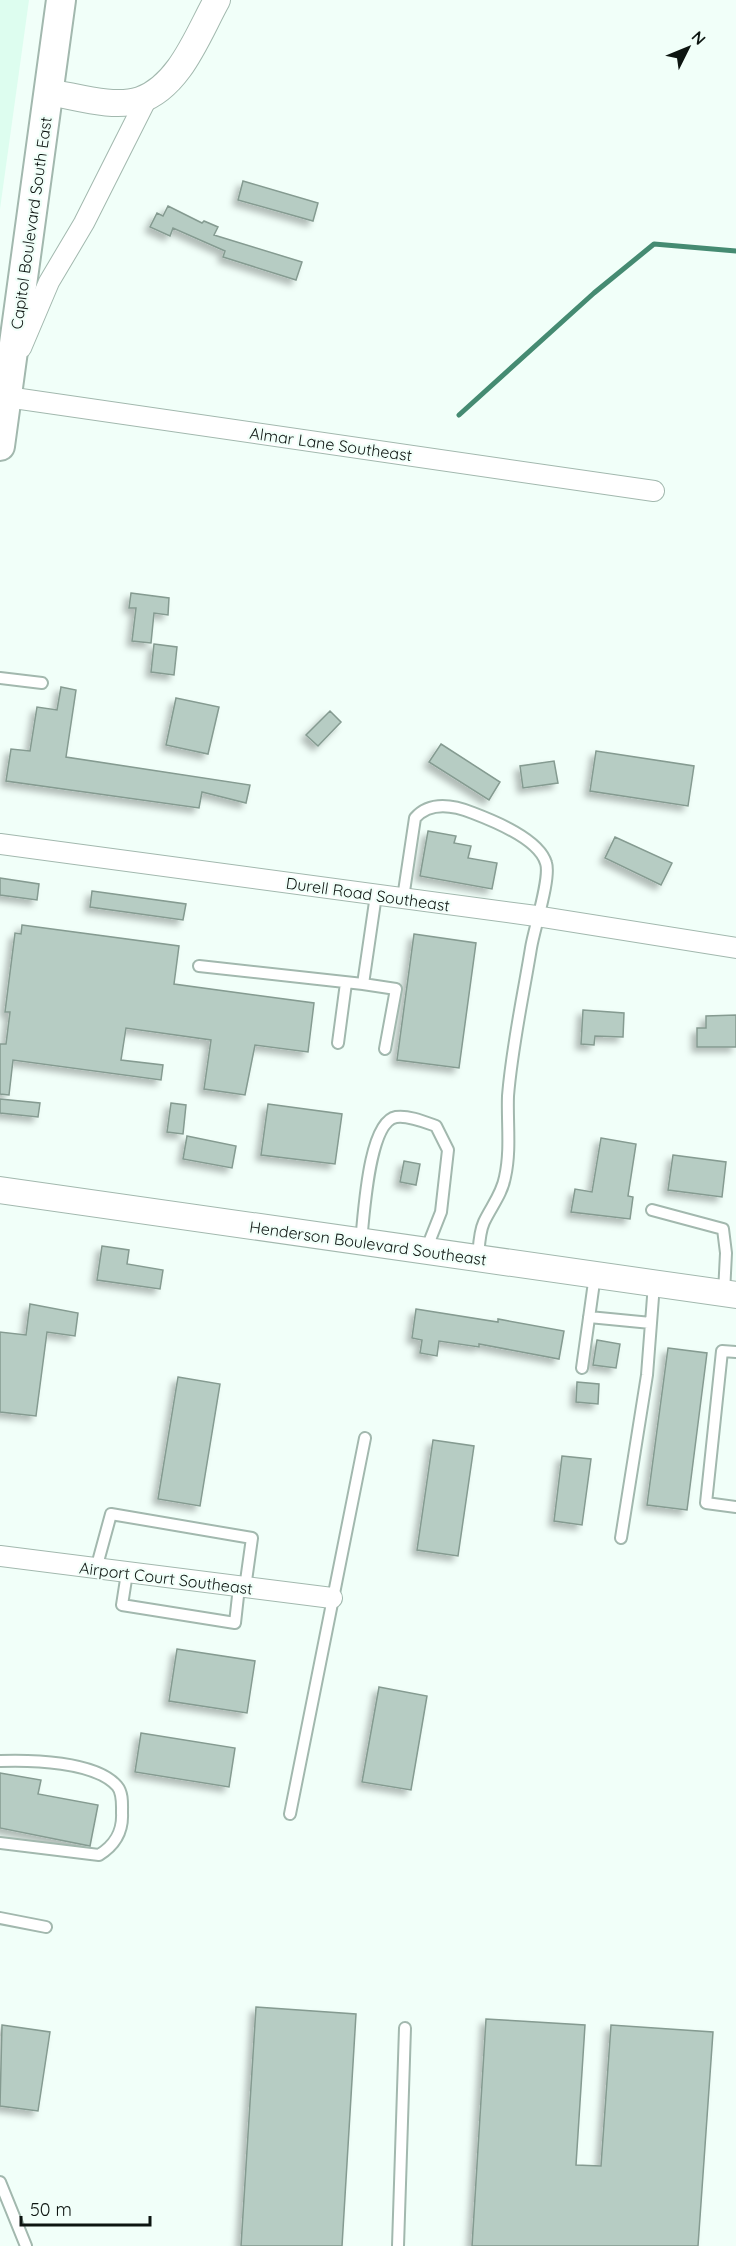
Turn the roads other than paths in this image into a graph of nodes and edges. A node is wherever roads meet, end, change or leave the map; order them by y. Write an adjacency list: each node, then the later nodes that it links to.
1 (60, 0): 3 (main road, Capitol Boulevard South East)
2 (217, 0): 4 (street)
3 (48, 92): 4 (street); 5 (main road, Capitol Boulevard South East)
4 (149, 94): 5 (street)
5 (9, 385): 6 (main road, Capitol Boulevard South East); 7 (street, Almar Lane Southeast)
6 (0, 446)
7 (654, 491)
8 (0, 678): 9 (lane)
9 (42, 683)
10 (0, 844): 11 (street, Durell Road Southeast)
11 (376, 895): 12 (street, Durell Road Southeast); 17 (lane)
12 (403, 898): 13 (street, Durell Road Southeast); 13 (lane)
13 (536, 916): 14 (street, Durell Road Southeast); 24 (lane)
14 (736, 948)
15 (200, 966): 16 (lane)
16 (345, 982): 17 (lane); 18 (lane)
17 (363, 984): 19 (lane)
18 (338, 1043)
19 (385, 1049)
20 (0, 1190): 22 (street, Henderson Boulevard Southeast)
21 (652, 1210): 27 (lane)
22 (361, 1242): 23 (street, Henderson Boulevard Southeast); 23 (lane)
23 (426, 1250): 24 (street, Henderson Boulevard Southeast)
24 (478, 1258): 25 (street, Henderson Boulevard Southeast)
25 (595, 1275): 26 (street, Henderson Boulevard Southeast); 28 (lane)
26 (654, 1283): 27 (street, Henderson Boulevard Southeast); 29 (lane)
27 (730, 1294)
28 (589, 1317): 29 (lane); 31 (lane)
29 (651, 1323): 34 (lane)
30 (736, 1352): 33 (lane)
31 (582, 1368)
32 (365, 1438): 39 (lane)
33 (736, 1507)
34 (621, 1538)
35 (0, 1556): 36 (street, Airport Court Southeast)
36 (96, 1569): 37 (street, Airport Court Southeast); 38 (lane)
37 (127, 1573): 38 (street, Airport Court Southeast); 38 (lane)
38 (242, 1588): 39 (street, Airport Court Southeast)
39 (332, 1598): 41 (lane)
40 (0, 1761): 42 (lane)
41 (290, 1814)
42 (0, 1843)
43 (0, 1918): 44 (lane)
44 (46, 1927)
45 (405, 2028): 48 (lane)
46 (0, 2182): 47 (lane)
47 (26, 2246)
48 (398, 2246)

